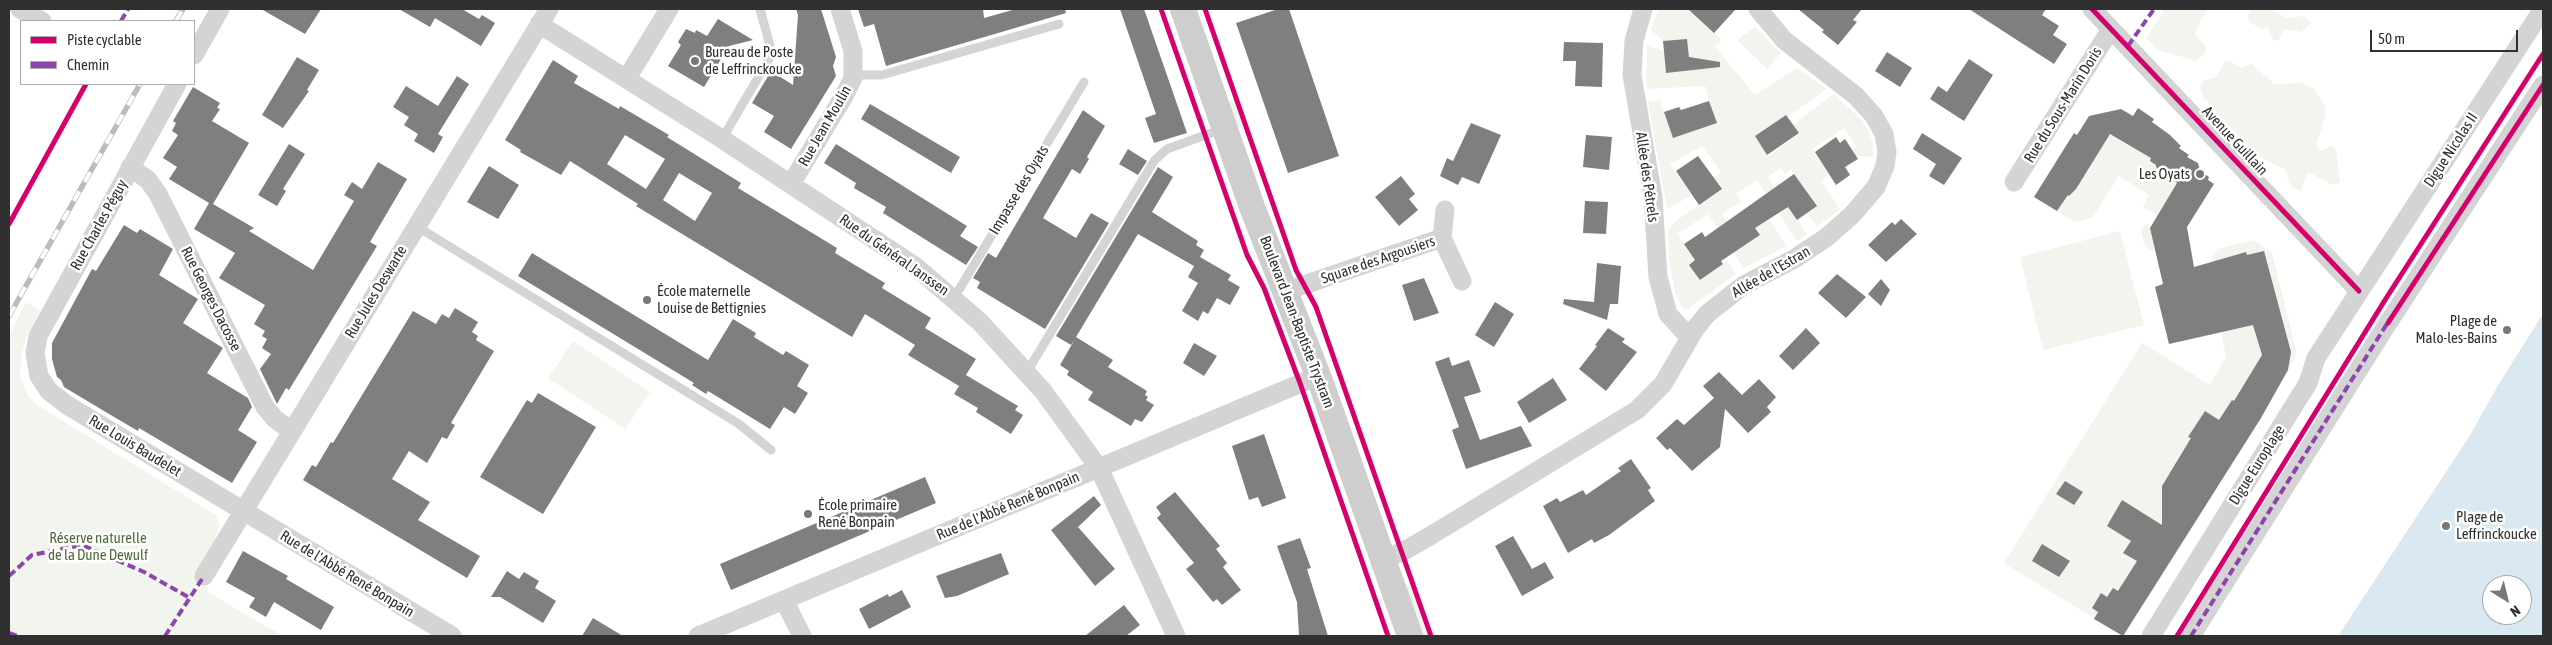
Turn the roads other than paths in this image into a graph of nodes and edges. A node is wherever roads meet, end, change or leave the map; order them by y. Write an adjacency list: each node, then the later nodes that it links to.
1 (20, 9): 12 (street)
2 (220, 9): 15 (street)
3 (669, 9): 17 (street)
4 (760, 9): 22 (lane)
5 (840, 9): 16 (street, Rue Jean Moulin)
6 (1183, 9): 21 (street, Boulevard Jean-Baptiste Trystram)
7 (1643, 9): 33 (street, Allée des Pétrels)
8 (1758, 9): 33 (street, Allée de l'Estran)
9 (2092, 9): 14 (street, Avenue Guillain)
10 (2543, 9): 30 (street, Digue Nicolas II)
11 (544, 13): 17 (street, Rue du Général Janssen); 27 (street, Rue Jules Deswarte)
12 (40, 20)
13 (1059, 24): 16 (lane)
14 (2111, 29): 24 (street, Rue du Sous-Marin Doris); 30 (street, Avenue Guillain)
15 (195, 53)
16 (853, 76): 25 (street, Rue Jean Moulin)
17 (627, 78): 22 (street, Rue du Général Janssen)
18 (1084, 82): 32 (lane, Impasse des Oyats)
19 (176, 85): 23 (street, Rue Charles Péguy)
20 (2543, 85): 50 (street)
21 (1225, 128): 31 (street, Boulevard Jean-Baptiste Trystram); 35 (lane)
22 (722, 139): 25 (street, Rue du Général Janssen)
23 (130, 167): 34 (street, Rue Charles Péguy); 37 (street, Rue Georges Dacosse)
24 (2014, 182)
25 (791, 184): 32 (street, Rue du Général Janssen)
26 (1445, 210): 28 (street, Square des Argousiers)
27 (416, 226): 37 (street, Rue Jules Deswarte); 38 (lane)
28 (1442, 238): 29 (street, Square des Argousiers); 31 (street, Square des Argousiers)
29 (1462, 281)
30 (2359, 291): 49 (street, Digue Europlage)
31 (1286, 292): 36 (street, Boulevard Jean-Baptiste Trystram)
32 (954, 298): 35 (street, Rue du Général Janssen)
33 (1690, 338): 41 (street, Allée de l'Estran)
34 (37, 371): 40 (street, Rue Louis Baudelet)
35 (1027, 372): 39 (street, Rue du Général Janssen)
36 (1318, 376): 39 (street, Rue de l'Abbé René Bonpain); 41 (street, Boulevard Jean-Baptiste Trystram)
37 (292, 431): 40 (street, Rue Jules Deswarte)
38 (770, 450)
39 (1099, 468): 43 (street, Rue de l'Abbé René Bonpain); 47 (street, Rue du Général Janssen)
40 (243, 511): 42 (street, Rue Jules Deswarte); 44 (street, Rue de l'Abbé René Bonpain)
41 (1383, 559): 48 (street, Boulevard Jean-Baptiste Trystram)
42 (204, 576)
43 (784, 600): 45 (street, Rue de l'Abbé René Bonpain); 46 (street)
44 (452, 636)
45 (698, 636)
46 (802, 636)
47 (1176, 636)
48 (1410, 636)
49 (2151, 636)
50 (2191, 636)

